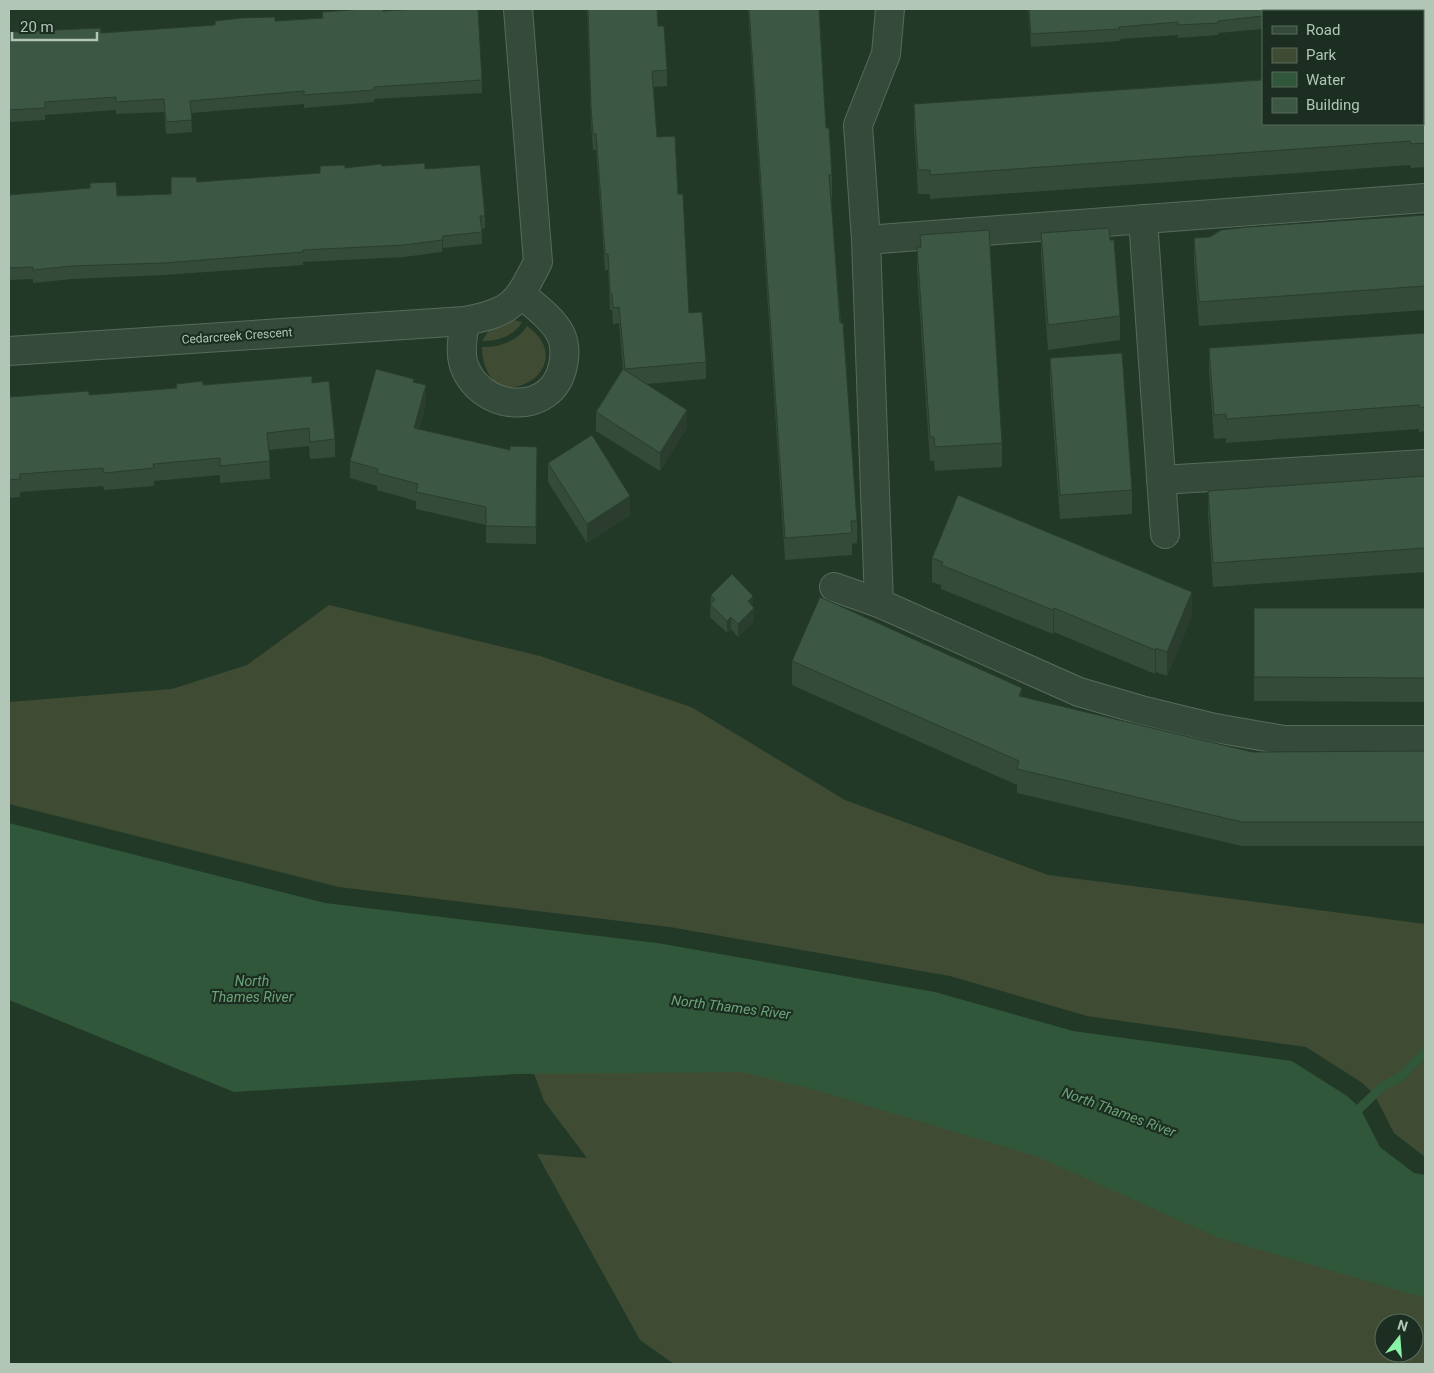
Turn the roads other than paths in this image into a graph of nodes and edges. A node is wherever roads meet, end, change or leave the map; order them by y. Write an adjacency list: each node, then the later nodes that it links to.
1 (518, 9): 6 (street, Cedarcreek Crescent)
2 (890, 9): 5 (street)
3 (1425, 198): 4 (street)
4 (1143, 219): 5 (street); 10 (street)
5 (866, 240): 13 (street)
6 (521, 294): 7 (street, Cedarcreek Crescent); 7 (street)
7 (465, 321): 8 (street, Cedarcreek Crescent)
8 (9, 351)
9 (1425, 464): 10 (street)
10 (1161, 480): 11 (street)
11 (1164, 534)
12 (834, 586): 13 (street)
13 (879, 603): 14 (street)
14 (1423, 740)

